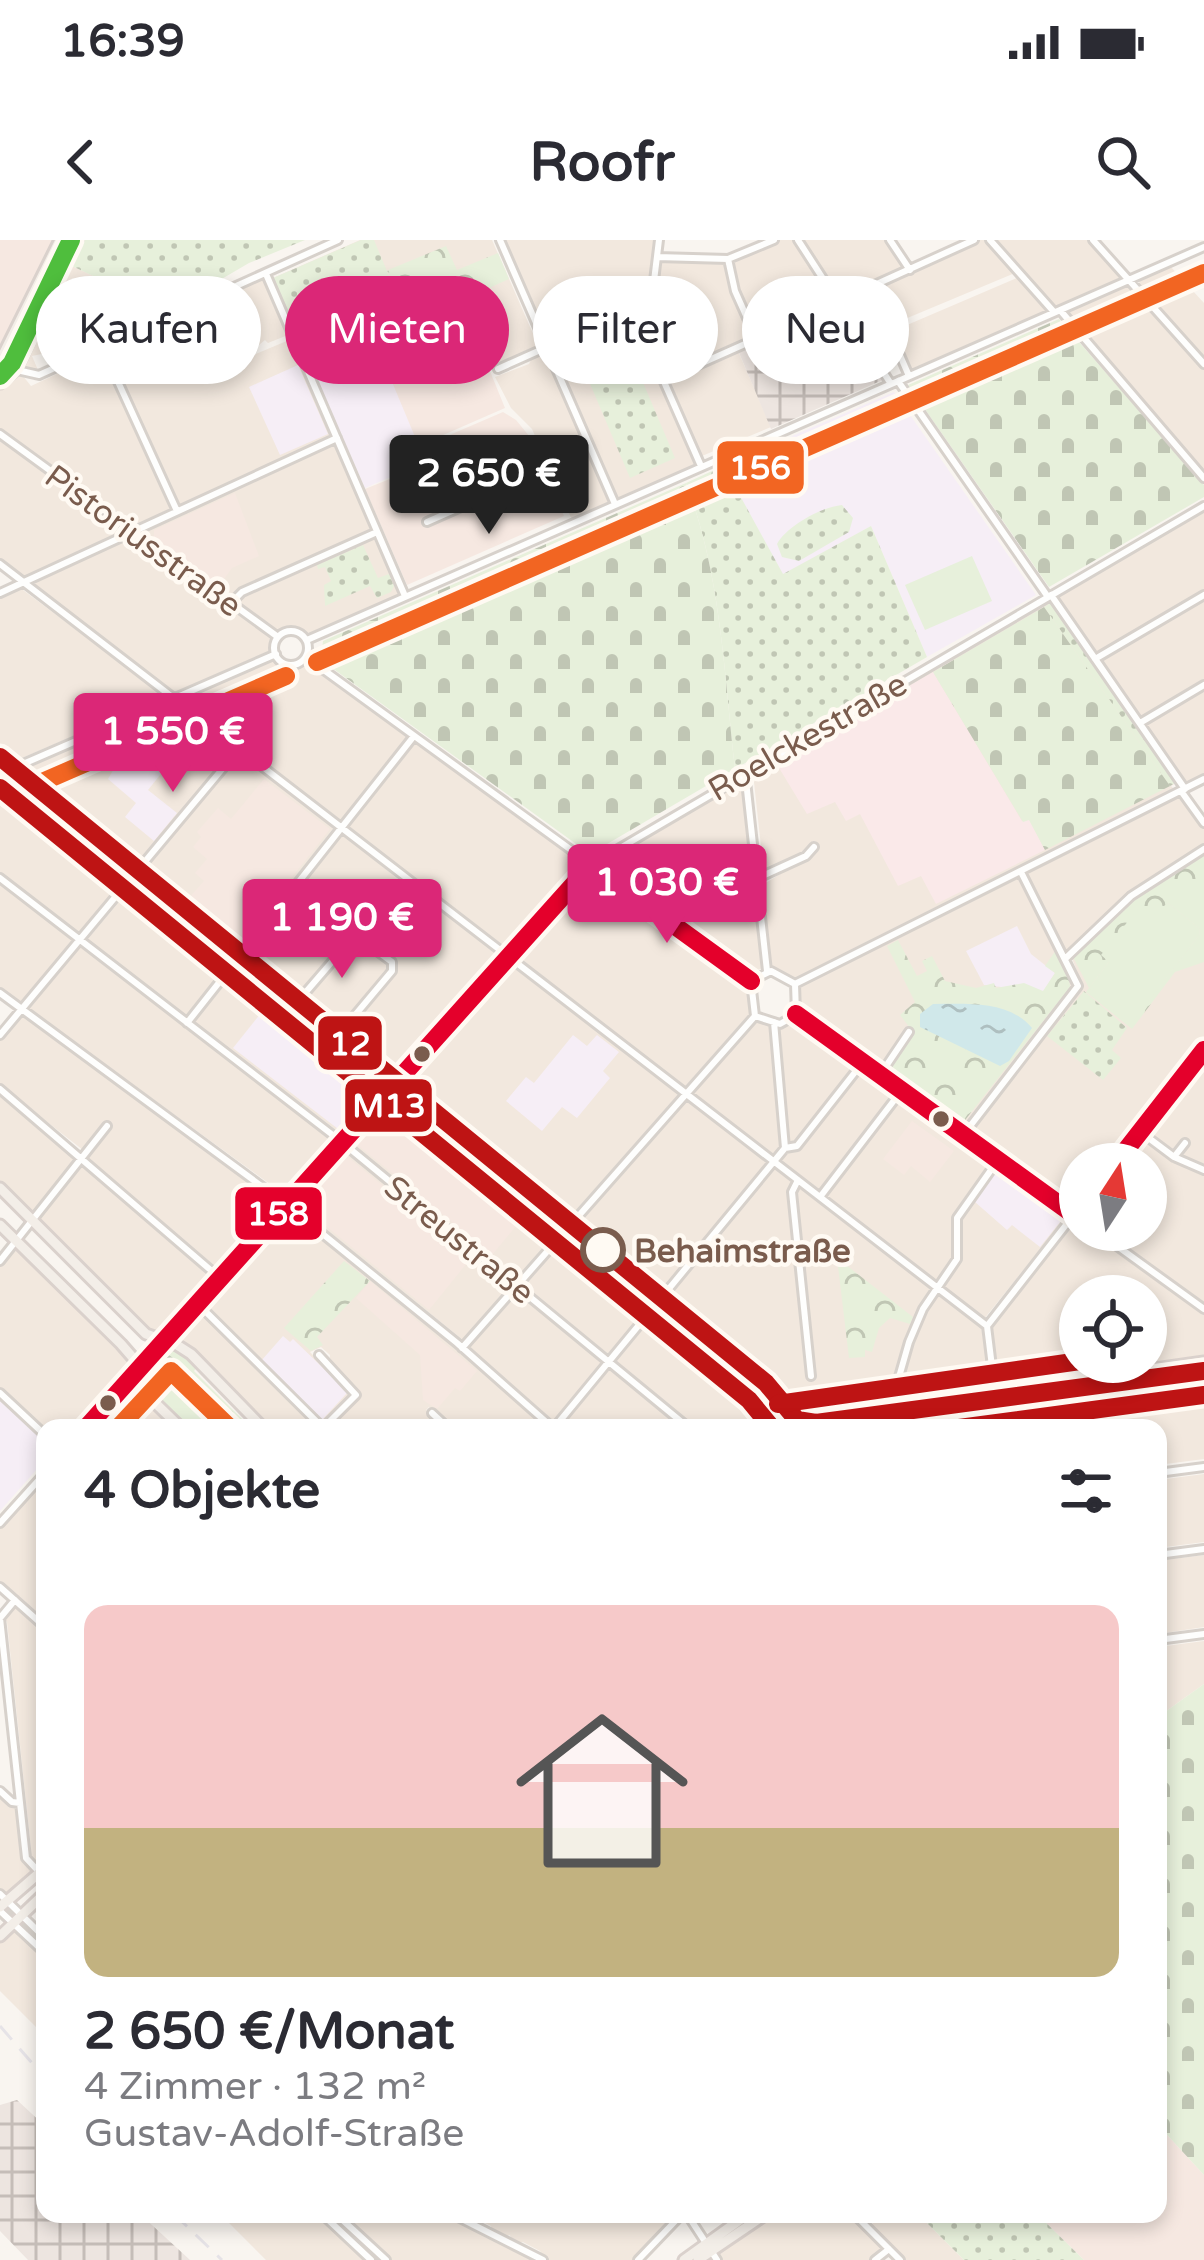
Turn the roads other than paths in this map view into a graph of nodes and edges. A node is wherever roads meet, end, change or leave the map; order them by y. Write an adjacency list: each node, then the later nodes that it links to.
1 (60, 240): 24 (main road)
2 (77, 240): 26 (main road)
3 (338, 240): 16 (street)
4 (500, 240): 23 (street)
5 (659, 240): 13 (street)
6 (774, 240): 14 (street)
7 (797, 240): 18 (street)
8 (890, 240): 15 (street)
9 (974, 240): 15 (street)
10 (990, 240): 22 (street)
11 (1093, 240): 20 (street)
12 (1204, 247): 20 (street)
13 (657, 256): 14 (street); 17 (street)
14 (728, 259): 21 (street)
15 (910, 270): 19 (street)
16 (266, 274): 26 (street); 35 (street)
17 (654, 276)
18 (822, 276)
19 (894, 276)
20 (1130, 279): 22 (street); 25 (street)
21 (742, 307)
22 (1057, 311): 27 (street); 38 (street)
23 (533, 315)
24 (0, 361)
25 (1204, 364)
26 (16, 369): 28 (main road)
27 (909, 376)
28 (0, 383)
29 (119, 384): 41 (street)
30 (563, 384): 39 (street)
31 (666, 384): 37 (street)
32 (890, 384): 37 (street)
33 (896, 384): 50 (street)
34 (0, 436): 43 (street, Pistoriusstraße)
35 (337, 438): 41 (street); 44 (street)
36 (432, 441): 42 (street)
37 (700, 466): 39 (street)
38 (1204, 478)
39 (615, 504): 49 (street)
40 (1204, 506): 50 (street, Roelckestraße)
41 (177, 511): 43 (street)
42 (427, 523)
43 (133, 532): 46 (street); 51 (street, Pistoriusstraße)
44 (378, 532): 49 (street); 51 (street)
45 (0, 564): 46 (street)
46 (24, 582): 47 (street); 58 (street)
47 (0, 593)
48 (1204, 595): 56 (street)
49 (405, 596): 53 (street)
50 (1049, 596): 56 (street); 64 (street, Roelckestraße)
51 (231, 603): 52 (street, Pistoriusstraße)
52 (278, 637): 53 (street); 54 (street)
53 (307, 640): 55 (street)
54 (276, 655): 55 (street); 58 (street)
55 (306, 657): 60 (street)
56 (1095, 659): 59 (street)
57 (1204, 685): 59 (street)
58 (174, 699): 61 (street); 63 (street)
59 (1140, 723): 67 (street)
60 (414, 736): 69 (street); 72 (street)
61 (239, 749): 69 (street); 73 (street)
62 (0, 754): 63 (street)
63 (16, 767): 65 (street); 73 (street)
64 (745, 772): 72 (street, Roelckestraße); 76 (street)
65 (0, 774)
66 (1204, 779): 67 (street)
67 (1183, 790): 68 (street); 74 (street)
68 (1204, 823)
69 (341, 827): 77 (street); 80 (street)
70 (814, 847): 76 (street)
71 (1204, 849): 82 (street)
72 (591, 865): 81 (street, Roelckestraße); 84 (street)
73 (140, 868): 78 (street); 80 (street)
74 (1021, 872): 82 (street); 85 (street)
75 (0, 878): 78 (street, Streustraße)
76 (758, 878): 83 (street)
77 (422, 890): 79 (street); 81 (street)
78 (80, 940): 88 (street); 92 (street, Streustraße)
79 (375, 949): 87 (street); 94 (street)
80 (243, 953): 87 (street); 92 (street)
81 (508, 957): 99 (street, Roelckestraße); 102 (street)
82 (1066, 958): 104 (street)
83 (767, 971): 84 (street); 85 (street)
84 (752, 981): 90 (street)
85 (794, 984): 89 (street)
86 (0, 993): 88 (street)
87 (299, 1000): 94 (street)
88 (22, 1009): 95 (street); 119 (street)
89 (796, 1014): 91 (street); 97 (street)
90 (755, 1016): 91 (street); 102 (street)
91 (774, 1022): 109 (street)
92 (187, 1023): 106 (street, Streustraße)
93 (909, 1032): 98 (street)
94 (340, 1033): 99 (street)
95 (0, 1034)
96 (1204, 1050): 107 (street)
97 (863, 1062): 98 (street); 109 (street)
98 (880, 1075): 101 (street)
99 (399, 1080): 106 (street, Roelckestraße); 121 (street)
100 (0, 1089): 110 (street)
101 (902, 1090): 104 (street); 117 (street)
102 (686, 1094): 113 (street); 121 (street)
103 (106, 1126): 110 (street)
104 (964, 1135): 112 (street)
105 (1146, 1136): 111 (street)
106 (343, 1143): 119 (street, Roelckestraße); 128 (street, Streustraße)
107 (1131, 1143)
108 (1185, 1143): 111 (street)
109 (785, 1148): 113 (street)
110 (82, 1157): 120 (street); 127 (street)
111 (1174, 1157): 114 (street)
112 (998, 1160): 118 (street); 129 (street)
113 (774, 1162): 115 (street); 130 (street)
114 (1204, 1170)
115 (798, 1180): 117 (street); 140 (street)
116 (0, 1188): 120 (main road)
117 (820, 1197): 129 (street)
118 (1059, 1204)
119 (287, 1205): 127 (street, Roelckestraße); 135 (street)
120 (33, 1221): 124 (street); 134 (main road)
121 (572, 1222): 128 (street); 130 (street)
122 (0, 1225): 124 (main road)
123 (1059, 1239): 133 (street)
124 (16, 1241): 126 (street); 139 (main road)
125 (1124, 1251): 132 (street)
126 (0, 1261)
127 (221, 1279): 131 (street, Roelckestraße)
128 (516, 1285): 135 (street); 137 (street, Streustraße)
129 (937, 1287): 133 (street); 145 (street)
130 (663, 1298): 137 (street); 156 (street)
131 (199, 1304): 134 (street, Roelckestraße); 150 (street)
132 (1204, 1309)
133 (987, 1326): 142 (street)
134 (165, 1341): 139 (street, Roelckestraße); 149 (main road)
135 (462, 1348): 153 (street)
136 (319, 1355): 151 (street)
137 (609, 1362): 154 (street); 155 (street, Streustraße)
138 (1204, 1362): 142 (main road)
139 (137, 1372): 147 (street, Roelckestraße); 148 (main road)
140 (811, 1376)
141 (1204, 1376): 143 (main road)
142 (994, 1391): 145 (main road)
143 (1067, 1393): 158 (main road); 159 (street)
144 (0, 1394): 160 (street)
145 (899, 1405): 157 (main road)
146 (432, 1413): 152 (street)
147 (94, 1419)
148 (172, 1419)
149 (254, 1419)
150 (314, 1419)
151 (332, 1419)
152 (438, 1419)
153 (544, 1419)
154 (562, 1419)
155 (678, 1419)
156 (789, 1419)
157 (815, 1419)
158 (919, 1419)
159 (1071, 1419)
160 (36, 1427)
161 (1204, 1467): 162 (street)
162 (1167, 1472)
163 (36, 1483): 164 (street)
164 (0, 1522)
165 (1204, 1549): 166 (street)
166 (1167, 1554)
167 (0, 1587): 168 (street)
168 (15, 1600): 169 (street); 173 (street)
169 (36, 1619)
170 (1204, 1634): 171 (street)
171 (1167, 1639)
172 (0, 1791): 173 (street)
173 (20, 1802): 174 (street)
174 (36, 1865)
175 (36, 1876): 177 (main road)
176 (36, 1901): 178 (main road)
177 (2, 1903): 178 (street)
178 (17, 1919): 179 (street); 180 (main road); 181 (street)
179 (36, 1932)
180 (0, 1936)
181 (36, 1942)
182 (332, 2223): 192 (street)
183 (347, 2223): 193 (street)
184 (470, 2223): 194 (street)
185 (675, 2223): 195 (street)
186 (691, 2223): 191 (street)
187 (739, 2223): 191 (main road)
188 (753, 2223): 191 (main road)
189 (863, 2223): 190 (street)
190 (889, 2249): 198 (street); 199 (street)
191 (711, 2251): 196 (main road); 197 (main road)
192 (371, 2260)
193 (386, 2260)
194 (543, 2260)
195 (638, 2260)
196 (684, 2260)
197 (698, 2260)
198 (874, 2260)
199 (900, 2260)

